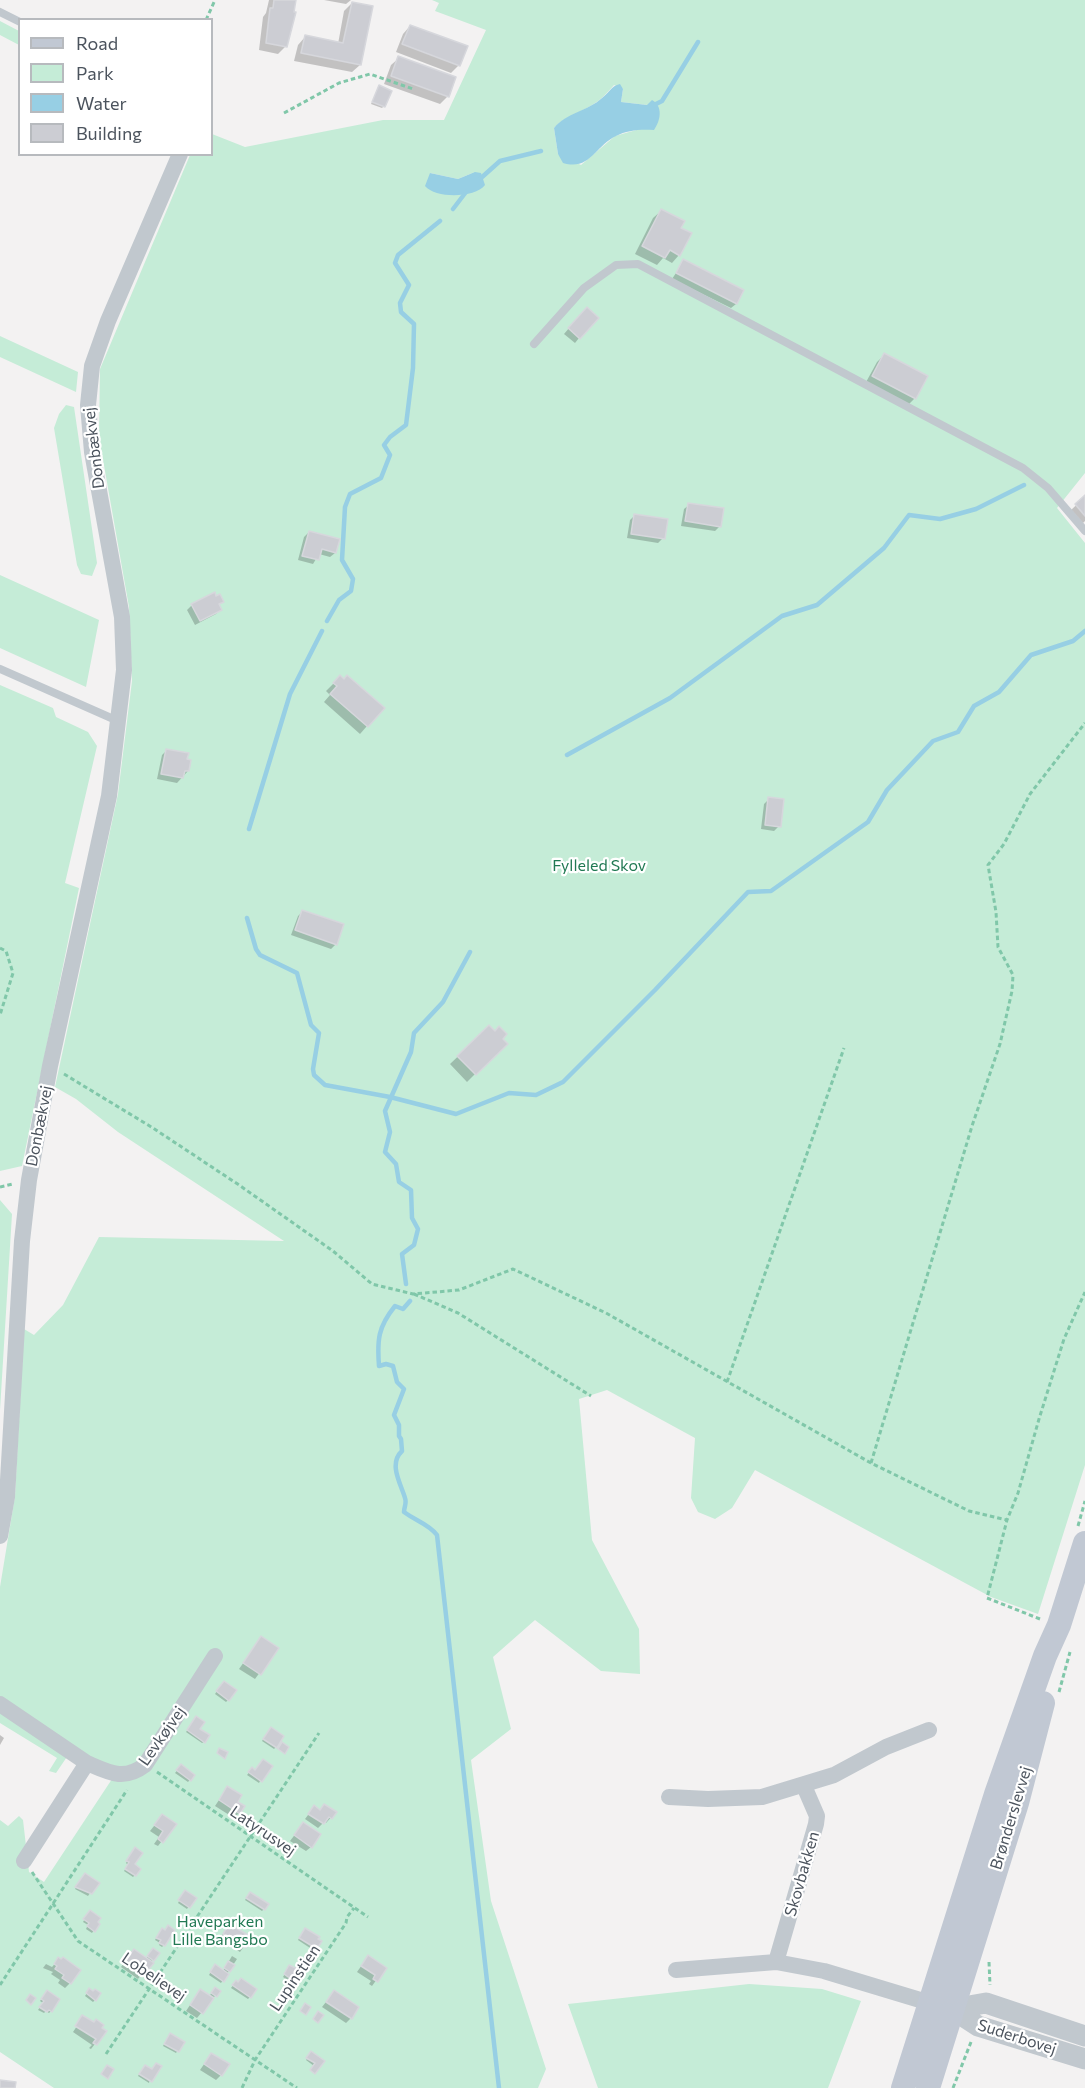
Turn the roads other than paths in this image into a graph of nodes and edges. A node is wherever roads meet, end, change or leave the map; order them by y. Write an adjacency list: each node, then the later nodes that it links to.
1 (0, 12): 2 (lane)
2 (18, 21)
3 (179, 156): 7 (street, Donbækvej)
4 (534, 344): 5 (lane)
5 (1085, 531)
6 (0, 669): 7 (lane)
7 (118, 721): 8 (street, Donbækvej)
8 (0, 1536)
9 (1085, 1543): 19 (main road, Brønderslevvej)
10 (215, 1656): 13 (street, Levkøjvej)
11 (0, 1704): 13 (street, Levkøjvej)
12 (929, 1730): 14 (street)
13 (87, 1763): 16 (street)
14 (804, 1786): 15 (street); 17 (street, Skovbakken)
15 (669, 1797)
16 (24, 1861)
17 (776, 1962): 18 (street); 19 (street)
18 (676, 1970)
19 (941, 2006): 20 (street, Suderbovej); 21 (street, Suderbovej); 22 (main road); 23 (main road)
20 (1085, 2036)
21 (1085, 2058)
22 (903, 2088)
23 (928, 2088)

